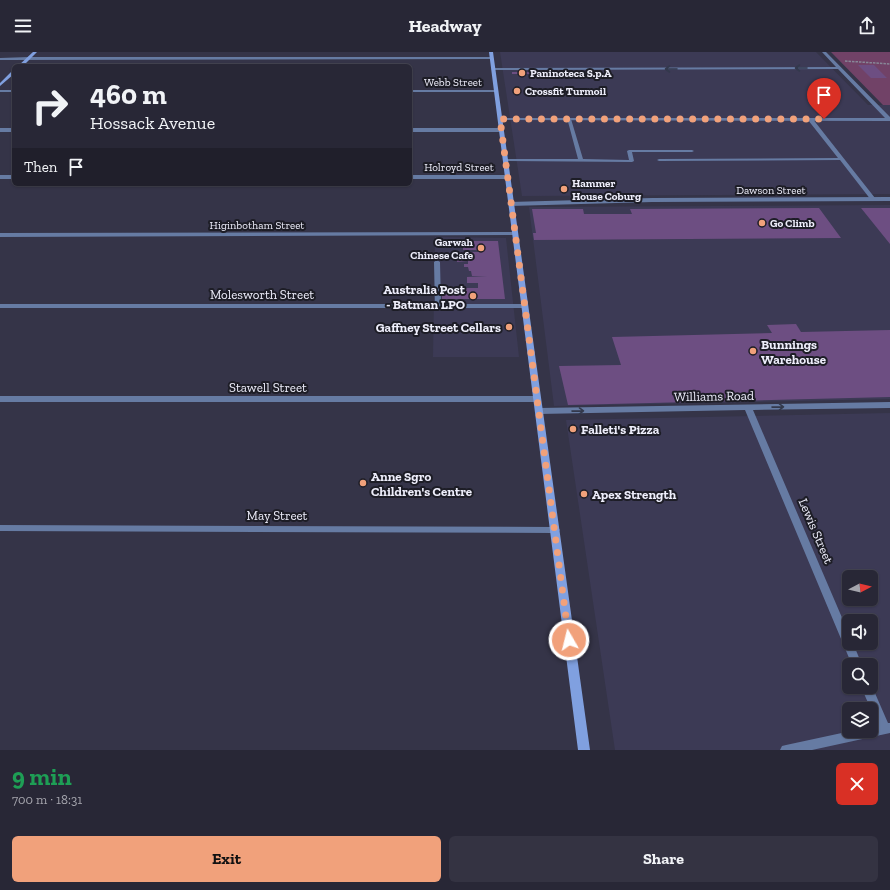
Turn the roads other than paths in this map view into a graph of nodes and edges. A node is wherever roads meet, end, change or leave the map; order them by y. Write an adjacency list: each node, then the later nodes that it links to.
1 (35, 52): 5 (main road)
2 (491, 52): 4 (main road)
3 (824, 52): 8 (street)
4 (491, 58): 5 (street); 9 (main road)
5 (28, 59): 6 (street); 7 (main road)
6 (0, 60)
7 (22, 64)
8 (840, 68): 9 (street, one-way to 9); 19 (street)
9 (493, 69): 15 (main road)
10 (12, 74): 11 (main road)
11 (0, 85)
12 (0, 91): 13 (street)
13 (12, 91)
14 (412, 91): 15 (street, Webb Street)
15 (496, 91): 16 (main road)
16 (500, 119): 17 (street); 23 (main road)
17 (569, 119): 18 (street); 27 (lane)
18 (810, 119): 19 (street); 25 (lane)
19 (890, 119)
20 (0, 130): 21 (street)
21 (12, 130)
22 (412, 130): 23 (street)
23 (501, 130): 26 (main road)
24 (692, 151): 27 (lane)
25 (841, 159): 28 (lane); 33 (lane)
26 (505, 160): 27 (lane); 32 (main road)
27 (581, 160)
28 (659, 160)
29 (0, 177): 30 (street)
30 (12, 177)
31 (412, 177): 32 (street, Holroyd Street)
32 (507, 177): 35 (main road)
33 (874, 199): 34 (street, Dawson Street); 35 (street, Dawson Street)
34 (890, 199)
35 (510, 202): 36 (main road)
36 (515, 234): 37 (street, Higinbotham Street); 41 (main road)
37 (0, 235)
38 (437, 262): 40 (lane)
39 (0, 306): 40 (street, Molesworth Street)
40 (438, 306): 41 (street, Molesworth Street)
41 (525, 306): 43 (main road)
42 (0, 399): 43 (street, Stawell Street)
43 (537, 399): 46 (main road)
44 (890, 405): 45 (street, Williams Road, one-way to 44)
45 (748, 408): 46 (street, Williams Road, one-way to 45); 49 (street, Lewis Street)
46 (539, 412): 48 (main road)
47 (0, 528): 48 (street, May Street)
48 (555, 530): 52 (main road)
49 (854, 658)
50 (870, 694): 51 (street)
51 (887, 729): 53 (street)
52 (584, 750)
53 (786, 750)

